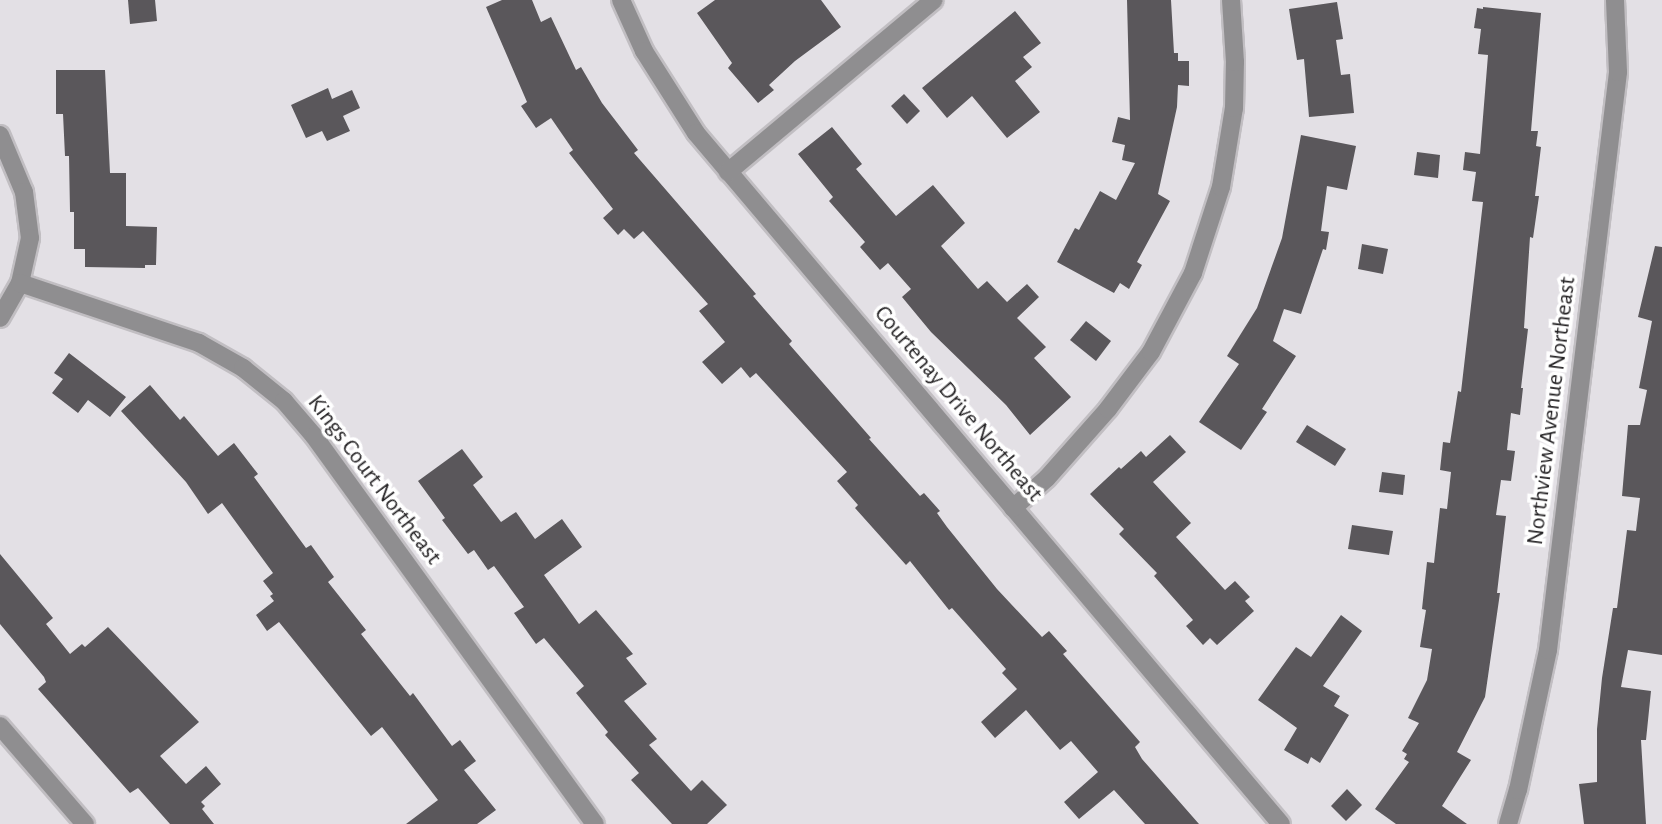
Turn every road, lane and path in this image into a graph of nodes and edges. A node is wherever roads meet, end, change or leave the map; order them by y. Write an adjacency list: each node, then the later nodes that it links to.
1 (621, 0): 6 (street, Courtenay Drive Northeast)
2 (934, 0): 6 (street)
3 (1231, 0): 9 (street)
4 (1615, 0): 14 (street, Northview Avenue Northeast)
5 (0, 135): 7 (street)
6 (728, 172): 9 (street, Courtenay Drive Northeast)
7 (20, 283): 8 (street); 12 (street, Kings Court Northeast)
8 (0, 318)
9 (1013, 508): 13 (street, Courtenay Drive Northeast)
10 (0, 726): 11 (street)
11 (85, 824)
12 (595, 824)
13 (1281, 824)
14 (1508, 824)

